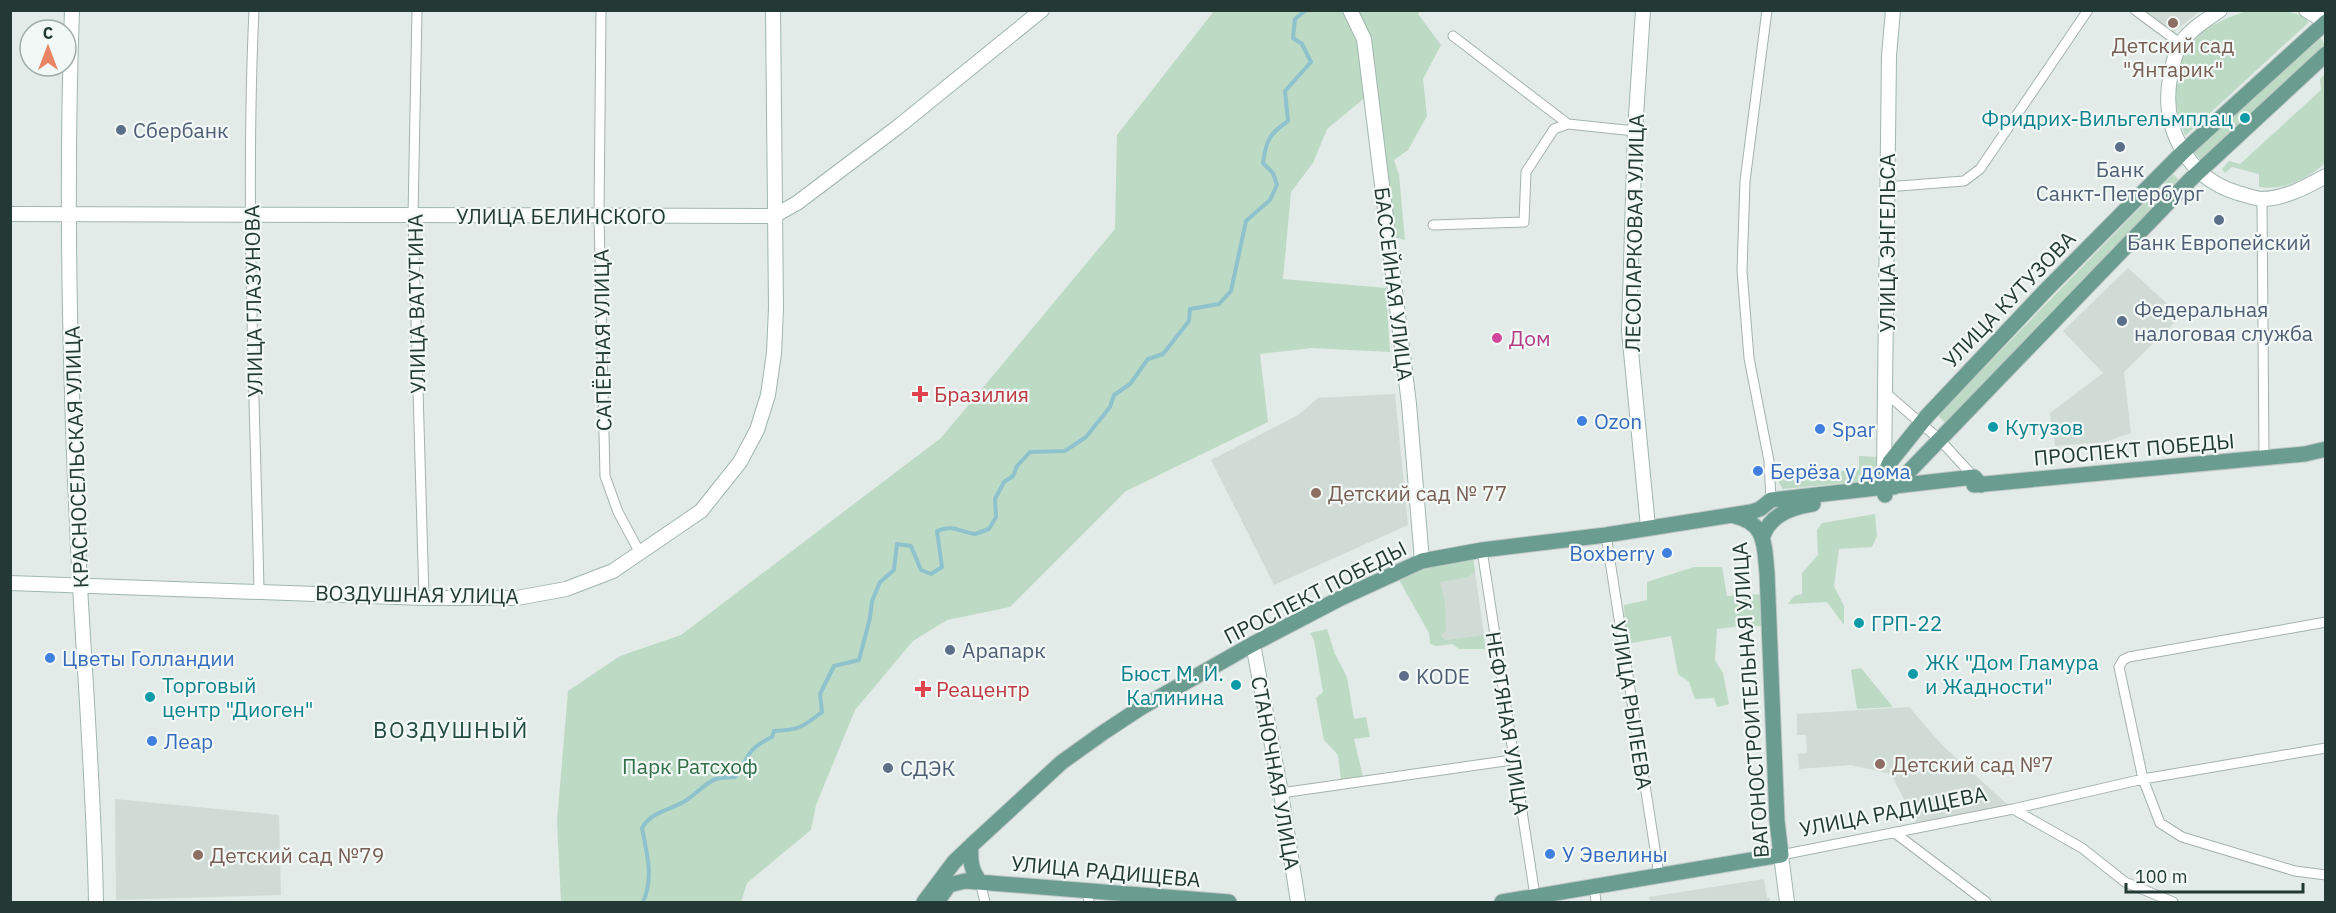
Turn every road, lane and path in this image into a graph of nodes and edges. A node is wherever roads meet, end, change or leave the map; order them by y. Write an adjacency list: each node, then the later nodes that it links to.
1 (72, 10): 27 (street, КРАСНОСЕЛЬСКАЯ УЛИЦА)
2 (254, 10): 28 (street, УЛИЦА ГЛАЗУНОВА)
3 (417, 10): 29 (street, УЛИЦА ВАТУТИНА)
4 (601, 10): 30 (street, САПЁРНАЯ УЛИЦА)
5 (773, 10): 31 (street, ВОЗДУШНАЯ УЛИЦА)
6 (1042, 10): 31 (street)
7 (1350, 10): 47 (street, БАССЕЙНАЯ УЛИЦА)
8 (1643, 10): 20 (street, ЛЕСОПАРКОВАЯ УЛИЦА)
9 (1767, 10): 40 (street)
10 (1893, 10): 24 (street, УЛИЦА ЭНГЕЛЬСА)
11 (2088, 10): 24 (street)
12 (2135, 10): 17 (street)
13 (2220, 10): 17 (street)
14 (2306, 10): 15 (street, УЛИЦА КУТУЗОВА)
15 (2325, 22): 21 (main road, УЛИЦА КУТУЗОВА)
16 (1453, 36): 19 (street)
17 (2181, 44): 21 (street)
18 (2325, 54): 22 (main road)
19 (1568, 124): 20 (street); 32 (street)
20 (1635, 131): 42 (street, ЛЕСОПАРКОВАЯ УЛИЦА)
21 (2183, 152): 22 (street); 34 (main road, УЛИЦА КУТУЗОВА)
22 (2199, 172): 25 (street); 35 (main road)
23 (2325, 176): 25 (street)
24 (1887, 187): 33 (street, УЛИЦА ЭНГЕЛЬСА)
25 (2262, 199): 37 (street)
26 (10, 214): 27 (street, УЛИЦА БЕЛИНСКОГО)
27 (70, 214): 28 (street, УЛИЦА БЕЛИНСКОГО); 49 (street, КРАСНОСЕЛЬСКАЯ УЛИЦА)
28 (251, 215): 29 (street, УЛИЦА БЕЛИНСКОГО); 50 (street, УЛИЦА ГЛАЗУНОВА)
29 (413, 216): 30 (street, УЛИЦА БЕЛИНСКОГО); 51 (street, УЛИЦА ВАТУТИНА)
30 (599, 216): 31 (street, УЛИЦА БЕЛИНСКОГО); 46 (street, САПЁРНАЯ УЛИЦА)
31 (774, 216): 46 (street, ВОЗДУШНАЯ УЛИЦА)
32 (1433, 225)
33 (1887, 394): 34 (street); 39 (street, УЛИЦА ЭНГЕЛЬСА)
34 (1920, 425): 35 (street); 39 (main road, УЛИЦА КУТУЗОВА)
35 (1939, 439): 38 (street); 39 (main road)
36 (2325, 449): 37 (main road, ПРОСПЕКТ ПОБЕДЫ)
37 (2264, 458): 38 (main road, ПРОСПЕКТ ПОБЕДЫ)
38 (1978, 481): 39 (main road, ПРОСПЕКТ ПОБЕДЫ)
39 (1887, 486): 40 (main road, ПРОСПЕКТ ПОБЕДЫ); 44 (main road, ПРОСПЕКТ ПОБЕДЫ)
40 (1771, 500): 41 (main road, ПРОСПЕКТ ПОБЕДЫ)
41 (1728, 516): 42 (main road, ПРОСПЕКТ ПОБЕДЫ); 44 (main road, ВАГОНОСТРОИТЕЛЬНАЯ УЛИЦА)
42 (1648, 527): 43 (main road, ПРОСПЕКТ ПОБЕДЫ)
43 (1605, 535): 45 (main road, ПРОСПЕКТ ПОБЕДЫ); 62 (street, УЛИЦА РЫЛЕЕВА)
44 (1763, 536): 61 (main road, ВАГОНОСТРОИТЕЛЬНАЯ УЛИЦА)
45 (1482, 550): 47 (main road, ПРОСПЕКТ ПОБЕДЫ); 55 (street, НЕФТЯНАЯ УЛИЦА)
46 (640, 553): 51 (street, ВОЗДУШНАЯ УЛИЦА)
47 (1422, 561): 53 (main road, ПРОСПЕКТ ПОБЕДЫ)
48 (10, 584): 49 (street, ВОЗДУШНАЯ УЛИЦА)
49 (80, 586): 50 (street, ВОЗДУШНАЯ УЛИЦА); 69 (street, КРАСНОСЕЛЬСКАЯ УЛИЦА)
50 (259, 591): 51 (street, ВОЗДУШНАЯ УЛИЦА)
51 (424, 598)
52 (2325, 622): 56 (street)
53 (1253, 644): 57 (street, СТАНОЧНАЯ УЛИЦА); 60 (main road, ПРОСПЕКТ ПОБЕДЫ)
54 (2325, 748): 56 (street, УЛИЦА РАДИЩЕВА)
55 (1512, 760): 57 (street); 68 (street, НЕФТЯНАЯ УЛИЦА)
56 (2143, 779): 58 (street, УЛИЦА РАДИЩЕВА); 63 (street)
57 (1281, 793): 73 (street, СТАНОЧНАЯ УЛИЦА)
58 (2013, 809): 59 (street, УЛИЦА РАДИЩЕВА); 78 (street)
59 (1894, 833): 61 (street, УЛИЦА РАДИЩЕВА); 77 (street)
60 (971, 846): 64 (main road, УЛИЦА РАДИЩЕВА); 70 (main road, ПРОСПЕКТ ПОБЕДЫ)
61 (1781, 855): 62 (main road, УЛИЦА РАДИЩЕВА); 76 (street, ВАГОНОСТРОИТЕЛЬНАЯ УЛИЦА)
62 (1659, 875): 65 (main road, УЛИЦА РАДИЩЕВА)
63 (2325, 875)
64 (980, 882): 66 (main road, УЛИЦА РАДИЩЕВА); 67 (main road, УЛИЦА РАДИЩЕВА); 71 (street)
65 (1594, 886): 68 (main road, УЛИЦА РАДИЩЕВА); 75 (street)
66 (941, 896)
67 (1088, 896): 72 (main road, УЛИЦА РАДИЩЕВА)
68 (1535, 896): 74 (main road, УЛИЦА РАДИЩЕВА)
69 (96, 903)
70 (924, 903)
71 (985, 903)
72 (1229, 903)
73 (1298, 903)
74 (1502, 903)
75 (1596, 903)
76 (1787, 903)
77 (1986, 903)
78 (2173, 903)

